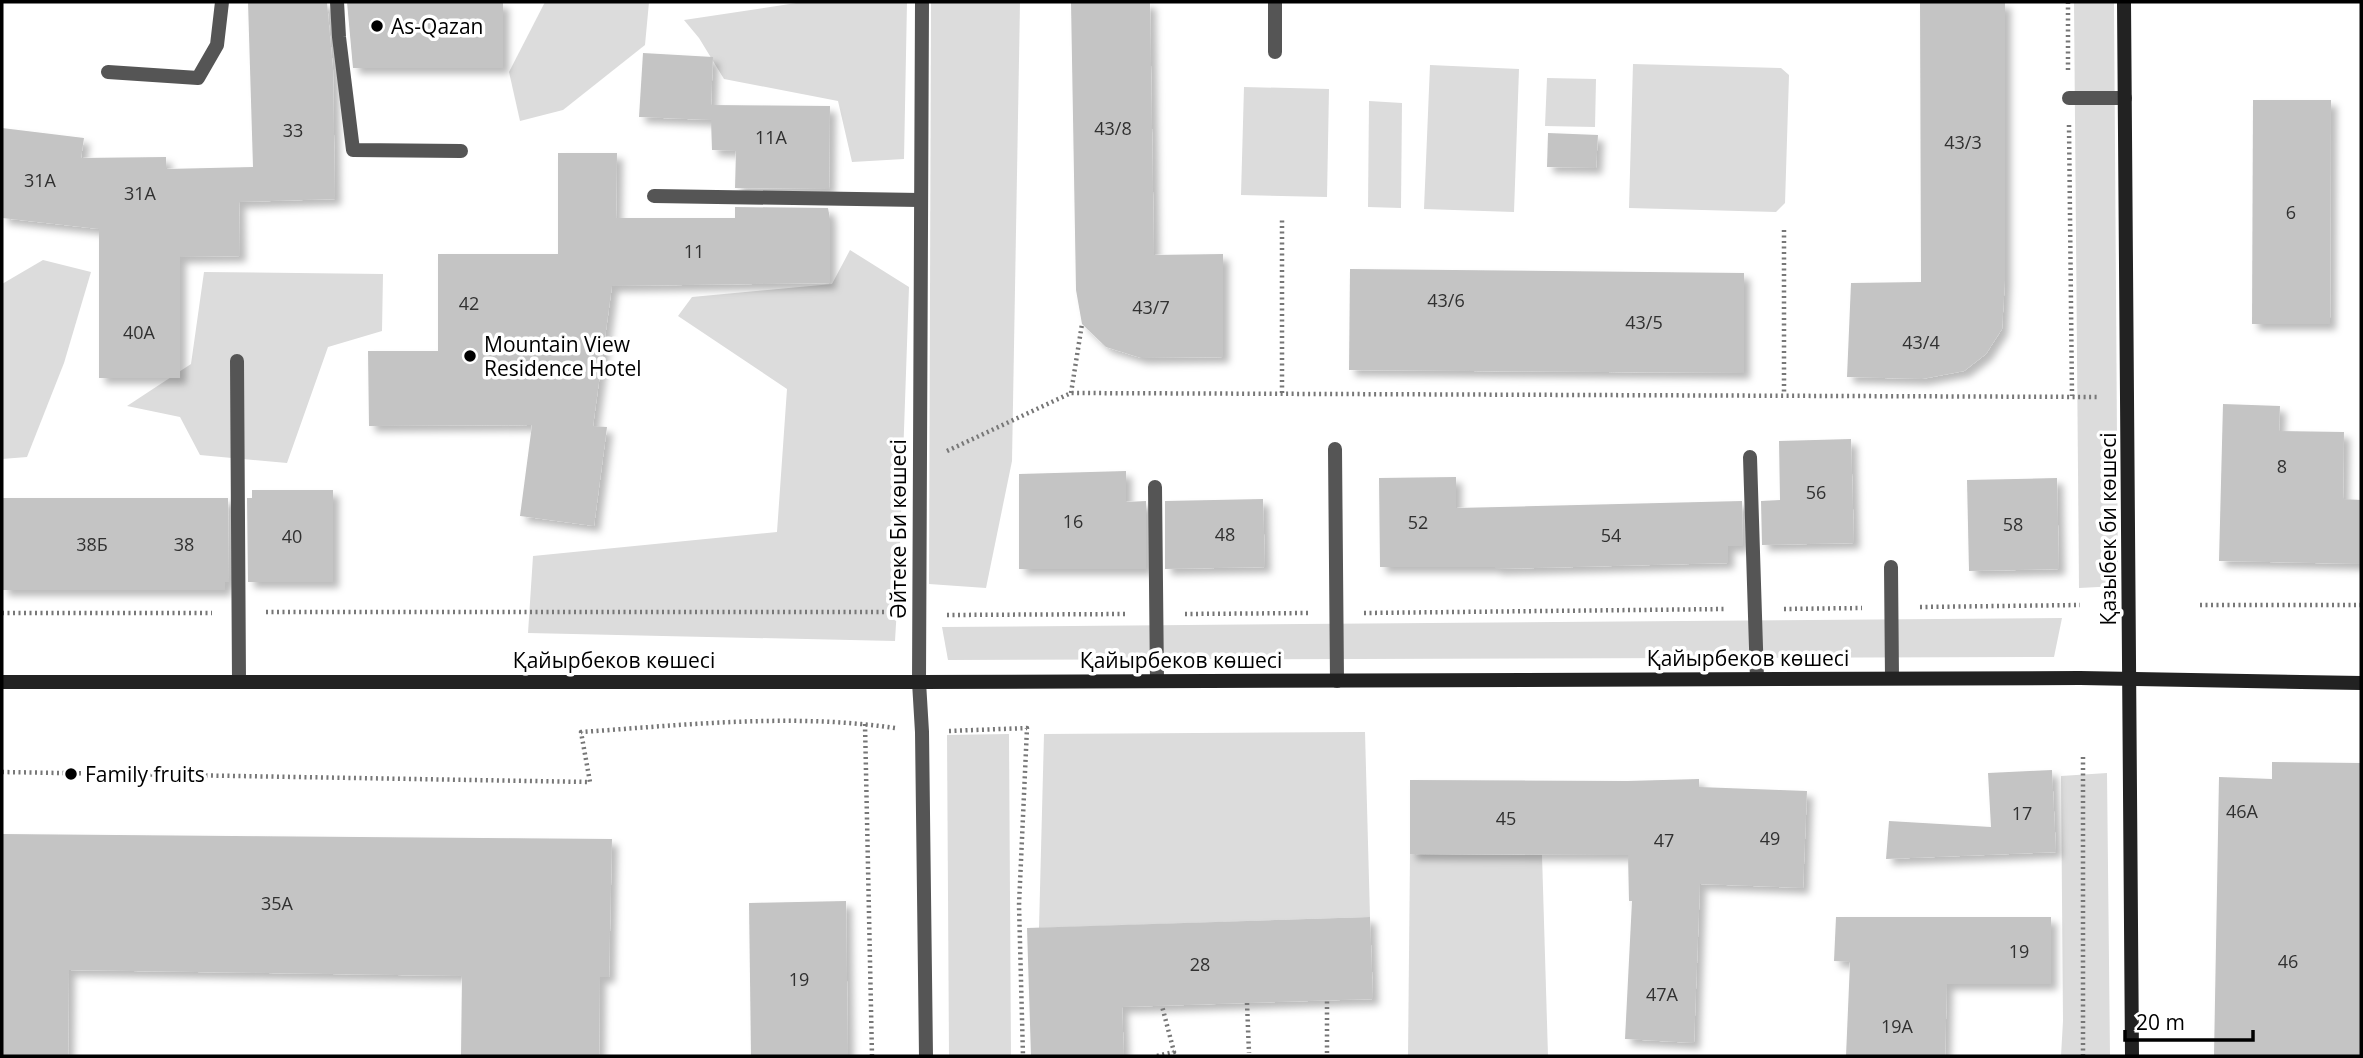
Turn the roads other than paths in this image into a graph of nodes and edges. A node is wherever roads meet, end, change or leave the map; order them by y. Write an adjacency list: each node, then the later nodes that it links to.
1 (222, 2): 7 (street)
2 (337, 2): 10 (street)
3 (922, 2): 12 (street, Әйтеке Би көшесі)
4 (1275, 2): 6 (street)
5 (2124, 2): 9 (main road, Қазыбек би көшесі)
6 (1275, 52)
7 (108, 72)
8 (2069, 98): 9 (street)
9 (2125, 98): 20 (main road, Қазыбек би көшесі)
10 (461, 151)
11 (654, 196): 12 (street)
12 (920, 200): 25 (street, Әйтеке Би көшесі)
13 (237, 361): 21 (street)
14 (1335, 449): 23 (street)
15 (1750, 457): 19 (street)
16 (1156, 487): 22 (street)
17 (1891, 566): 18 (street)
18 (1892, 678): 19 (main road, Қайырбеков көшесі); 20 (main road, Қайырбеков көшесі)
19 (1757, 679): 23 (main road, Қайырбеков көшесі)
20 (2130, 679): 26 (main road, Қайырбеков көшесі); 28 (main road, Қазыбек би көшесі)
21 (239, 681): 24 (main road, Қайырбеков көшесі); 25 (main road, Қайырбеков көшесі)
22 (1157, 681): 23 (main road, Қайырбеков көшесі); 25 (main road, Қайырбеков көшесі)
23 (1337, 681)
24 (2, 682)
25 (919, 682): 27 (street, Әйтеке Би көшесі)
26 (2361, 683)
27 (926, 1056)
28 (2133, 1056)

